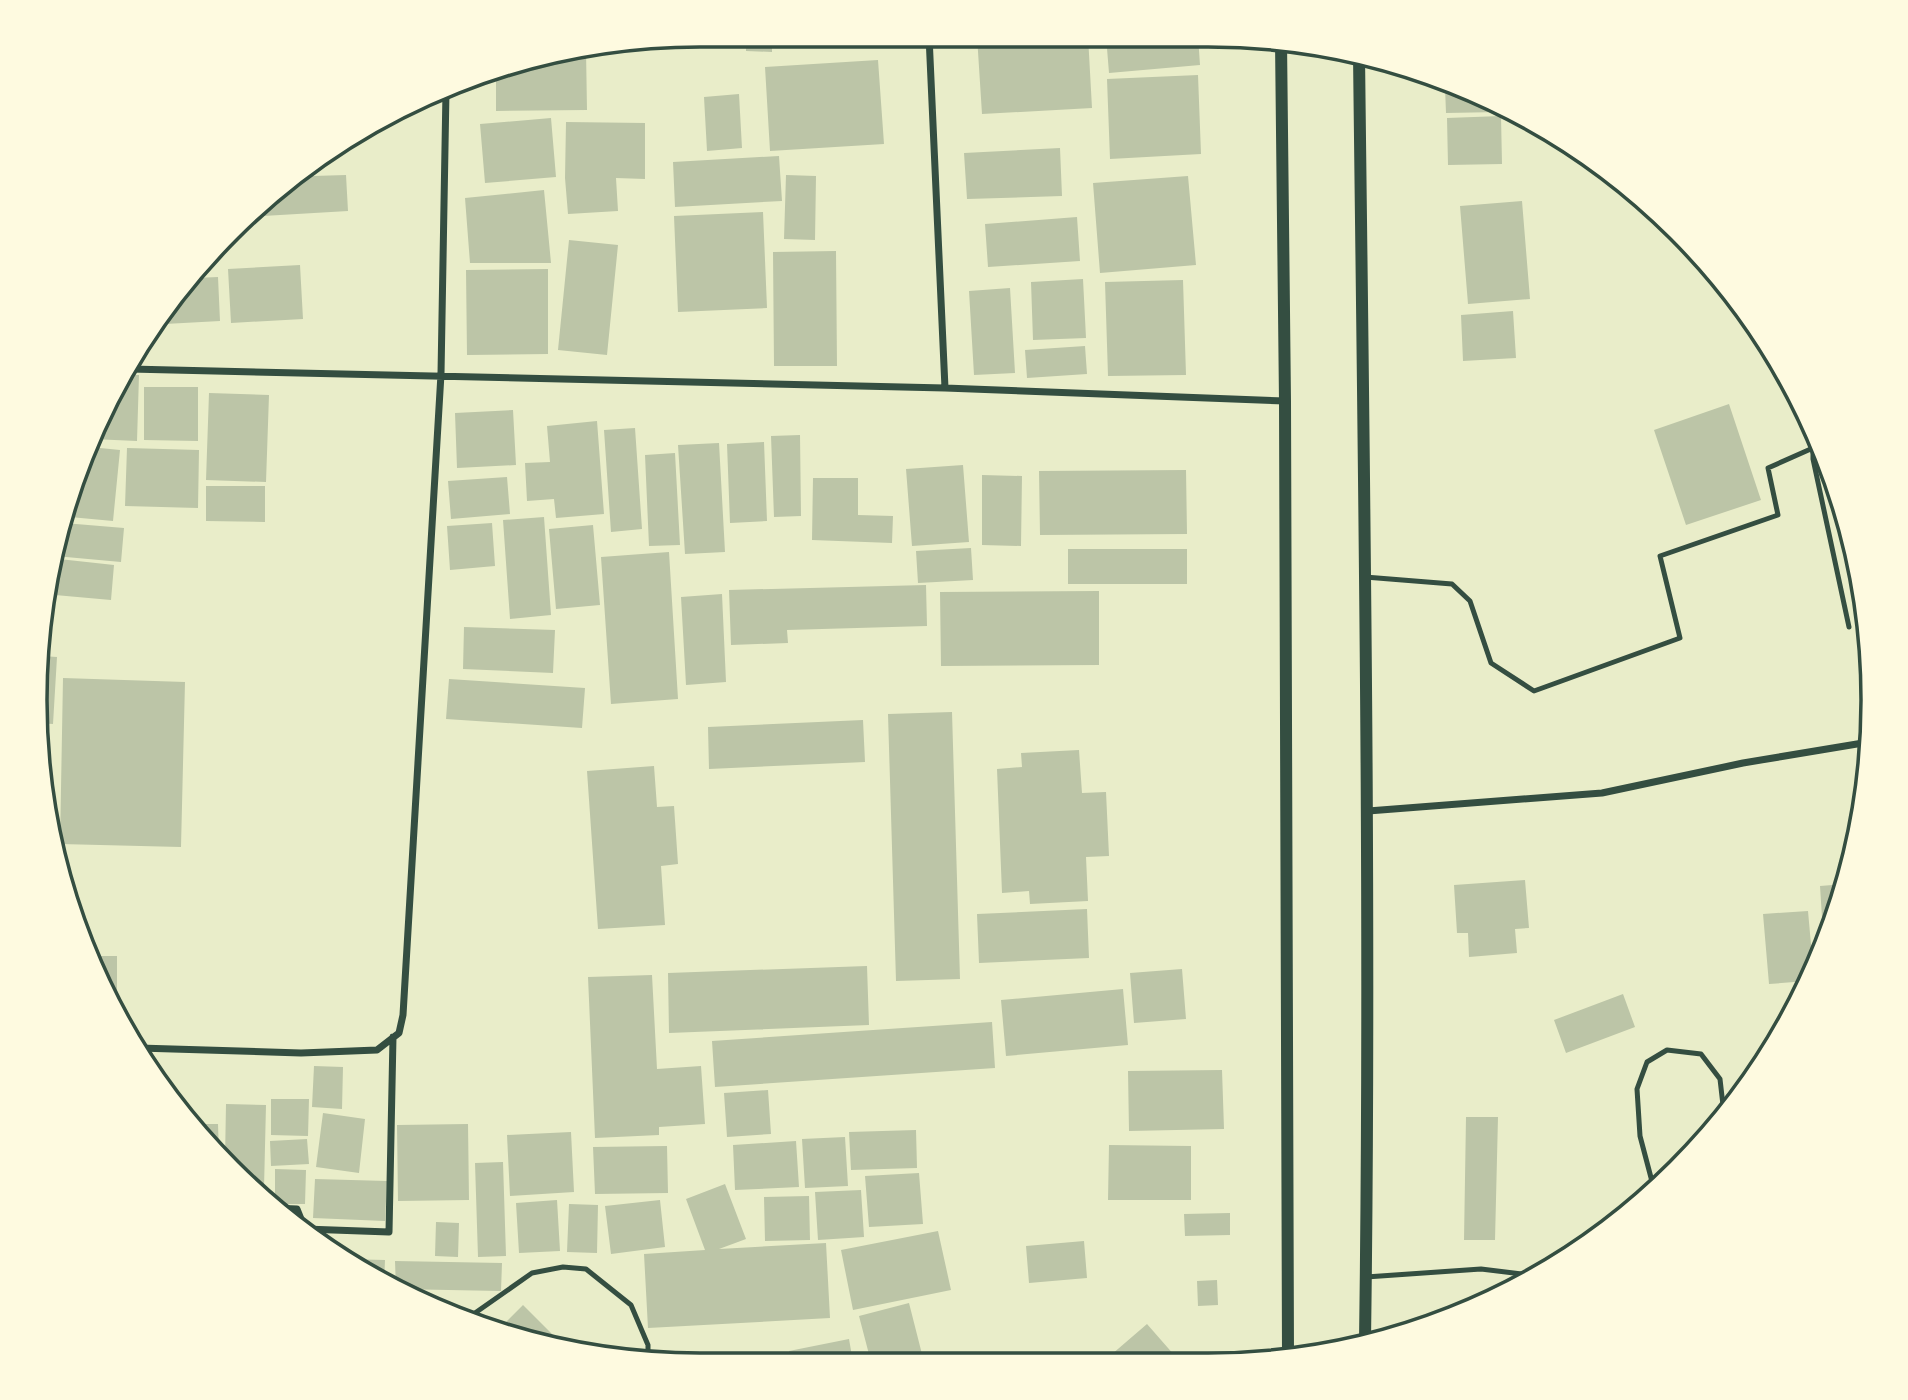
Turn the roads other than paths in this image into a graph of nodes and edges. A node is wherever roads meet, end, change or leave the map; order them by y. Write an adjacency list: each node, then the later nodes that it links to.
1 (930, 47): 7 (street)
2 (1280, 52): 8 (street)
3 (1359, 65): 11 (street)
4 (446, 99): 6 (street)
5 (138, 369): 6 (street)
6 (441, 374): 7 (street); 15 (street)
7 (945, 388): 8 (street)
8 (1285, 401): 24 (street)
9 (1810, 448): 11 (lane)
10 (1817, 465): 12 (lane)
11 (1365, 577): 14 (street)
12 (1849, 627)
13 (1859, 743): 14 (street)
14 (1368, 811): 21 (street)
15 (393, 1037): 16 (street); 19 (street)
16 (148, 1048)
17 (1723, 1101): 18 (lane)
18 (1652, 1178)
19 (317, 1229)
20 (1518, 1274): 21 (lane)
21 (1366, 1277): 23 (street)
22 (476, 1313): 25 (lane)
23 (1365, 1334)
24 (1288, 1347)
25 (648, 1350)

